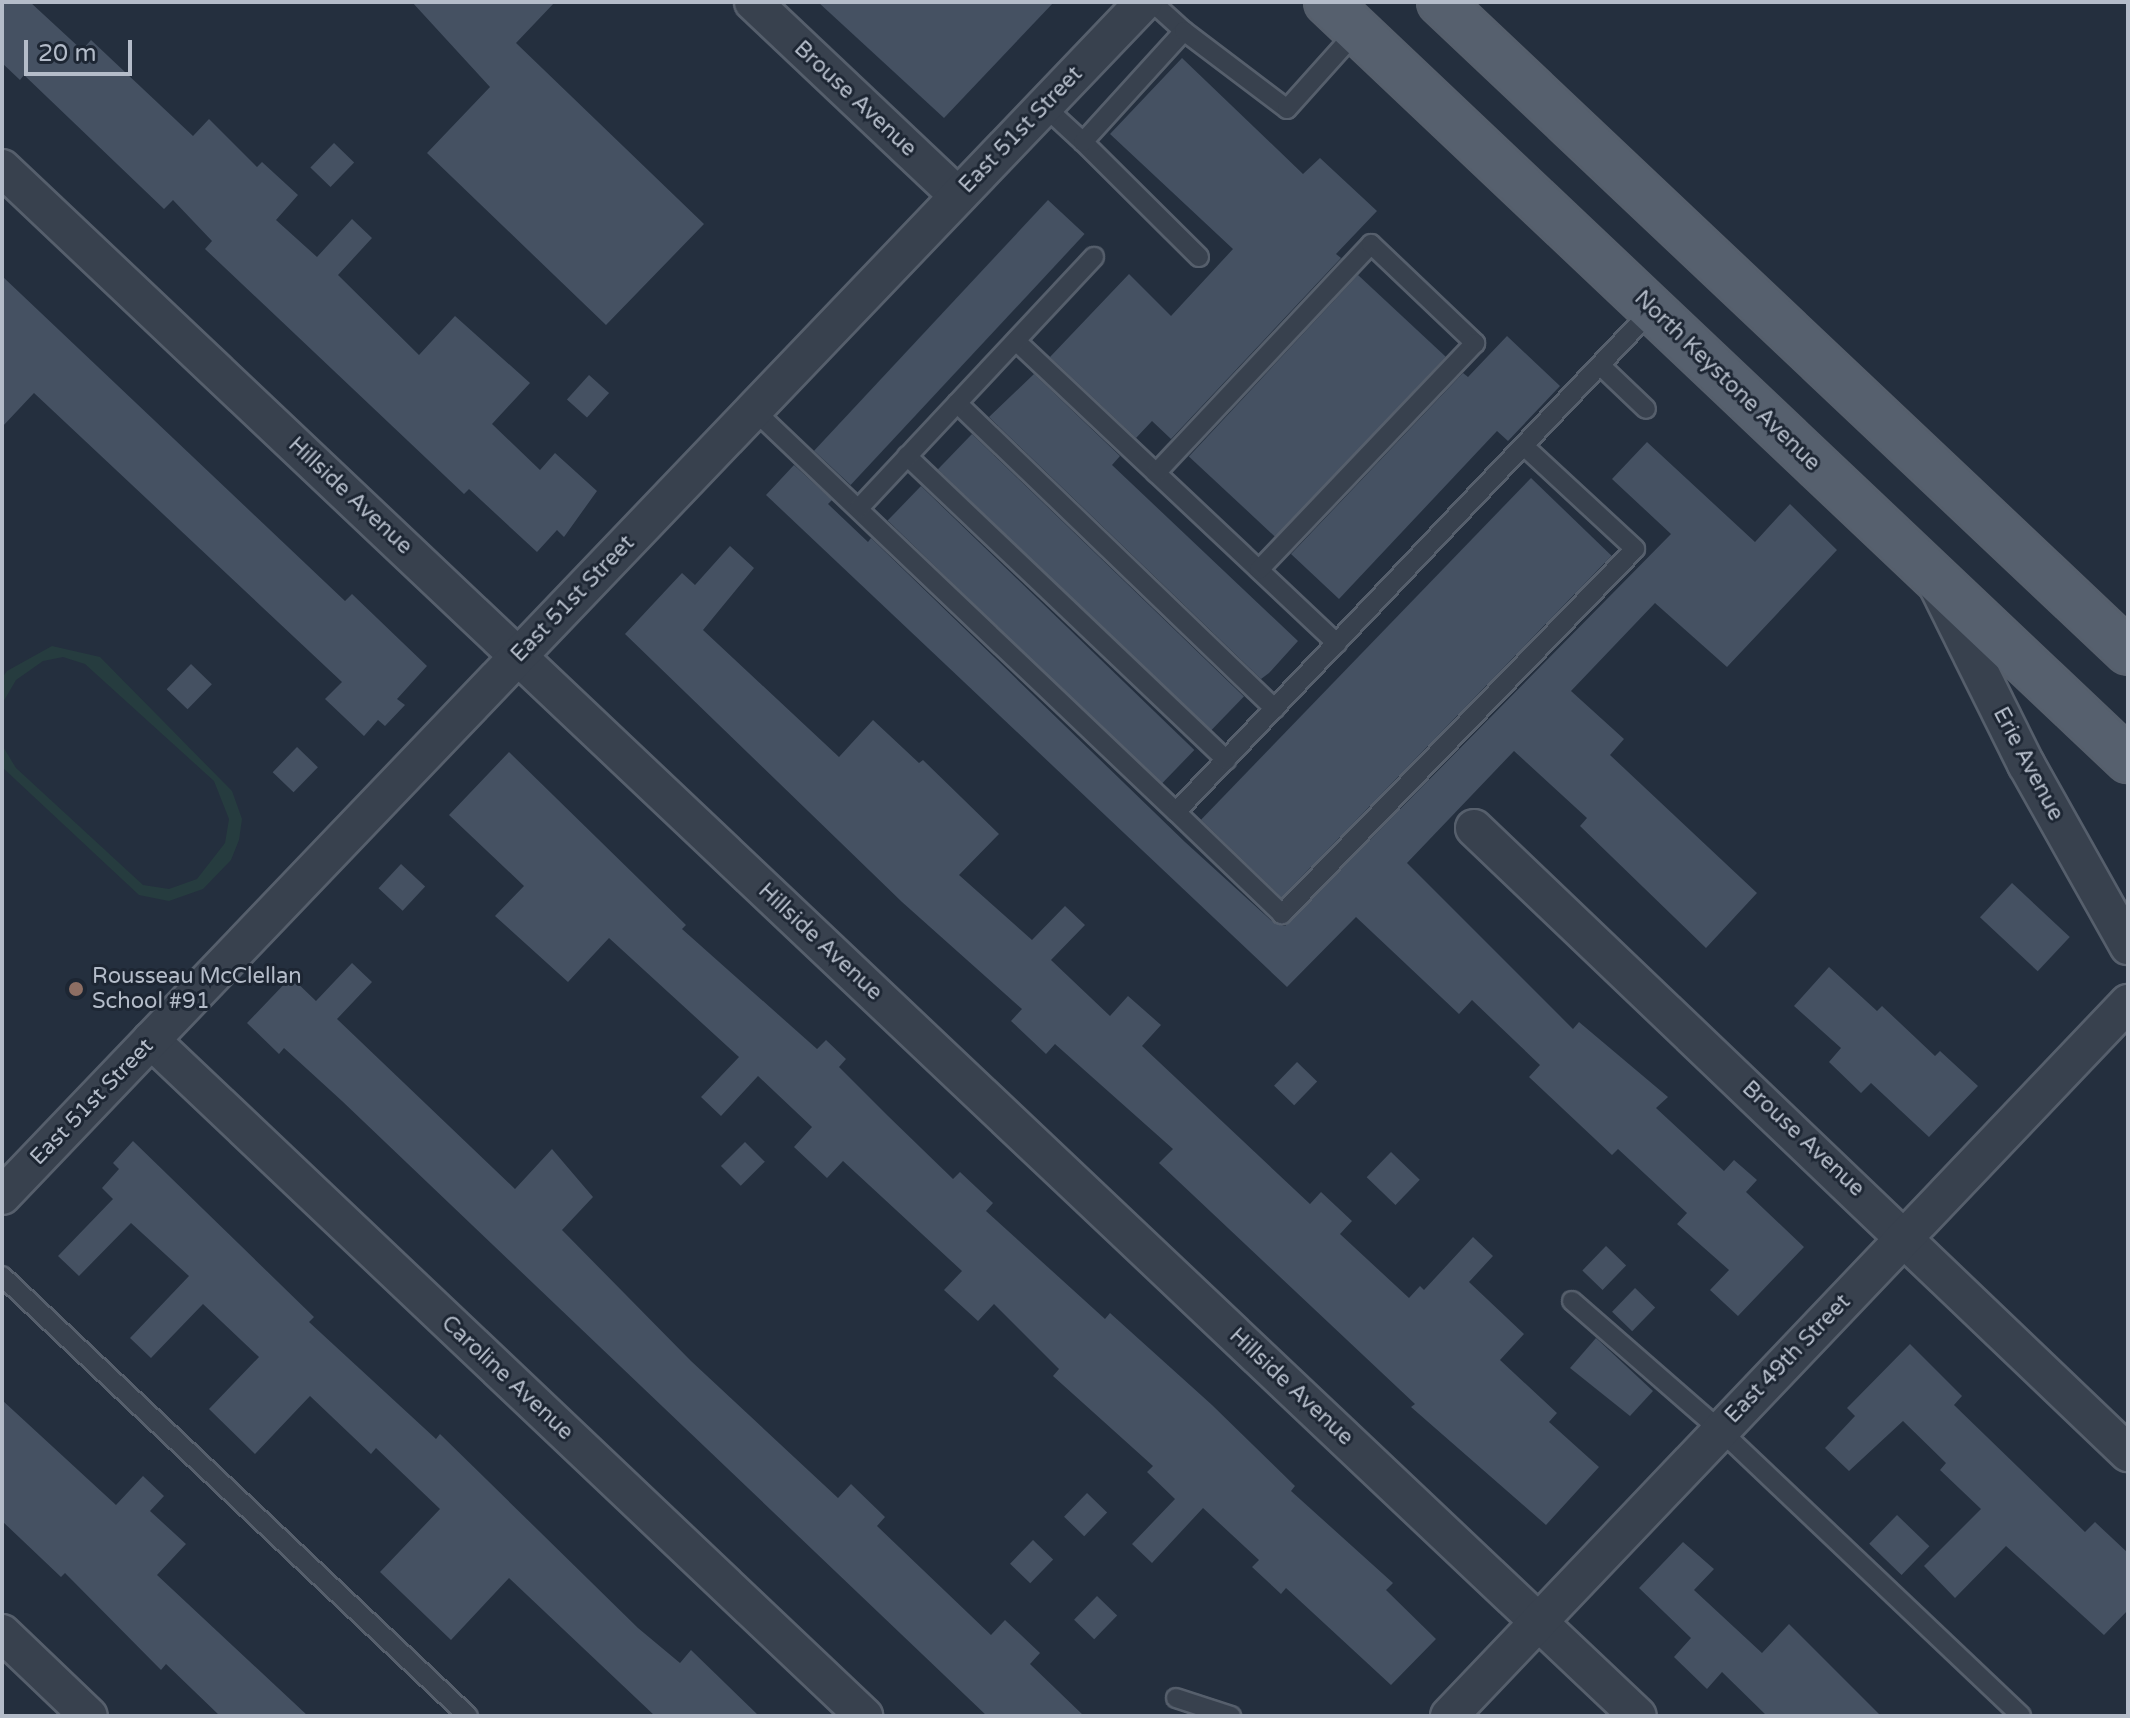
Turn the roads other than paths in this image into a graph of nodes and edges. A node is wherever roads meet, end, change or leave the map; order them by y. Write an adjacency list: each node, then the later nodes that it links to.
1 (753, 2): 10 (street, Brouse Avenue)
2 (1144, 2): 7 (street, East 51st Street)
3 (1152, 2): 6 (lane)
4 (1440, 2): 26 (main road)
5 (1342, 17): 6 (lane); 13 (main road, North Keystone Avenue)
6 (1184, 31): 8 (lane)
7 (1044, 106): 8 (lane); 10 (street, East 51st Street)
8 (1083, 142): 12 (lane)
9 (2, 168): 27 (street, Hillside Avenue)
10 (958, 196): 18 (street, East 51st Street)
11 (1094, 257): 14 (lane)
12 (1199, 257)
13 (1652, 310): 15 (lane); 24 (main road, North Keystone Avenue)
14 (1016, 341): 16 (lane); 21 (lane)
15 (1601, 366): 17 (lane); 19 (lane)
16 (957, 403): 20 (lane); 28 (lane)
17 (1646, 409)
18 (754, 410): 22 (lane); 27 (street, East 51st Street)
19 (1525, 447): 25 (lane); 31 (lane)
20 (907, 456): 22 (lane); 29 (lane)
21 (1156, 473): 23 (lane); 23 (lane)
22 (859, 508): 31 (lane)
23 (1259, 570): 25 (lane)
24 (1934, 578): 30 (main road, North Keystone Avenue); 33 (street, Erie Avenue)
25 (1337, 643): 28 (lane)
26 (2128, 652)
27 (519, 655): 35 (street, East 51st Street); 42 (street, Hillside Avenue)
28 (1275, 709): 29 (lane)
29 (1226, 760): 31 (lane)
30 (2128, 760)
31 (1176, 812)
32 (1474, 828): 37 (street, Brouse Avenue)
33 (2128, 946)
34 (2128, 1003): 37 (street, East 49th Street)
35 (151, 1040): 36 (street, East 51st Street); 47 (street, Caroline Avenue)
36 (2, 1196)
37 (1906, 1236): 40 (street, East 49th Street); 41 (street, Brouse Avenue)
38 (2, 1276): 46 (lane)
39 (1572, 1301): 40 (lane)
40 (1720, 1430): 42 (street, East 49th Street); 51 (lane)
41 (2128, 1453)
42 (1539, 1622): 49 (street, East 49th Street); 50 (street, Hillside Avenue)
43 (2, 1633): 45 (street)
44 (1176, 1698): 48 (lane)
45 (89, 1716)
46 (468, 1716)
47 (864, 1716)
48 (1231, 1716)
49 (1449, 1716)
50 (1638, 1716)
51 (2021, 1716)

